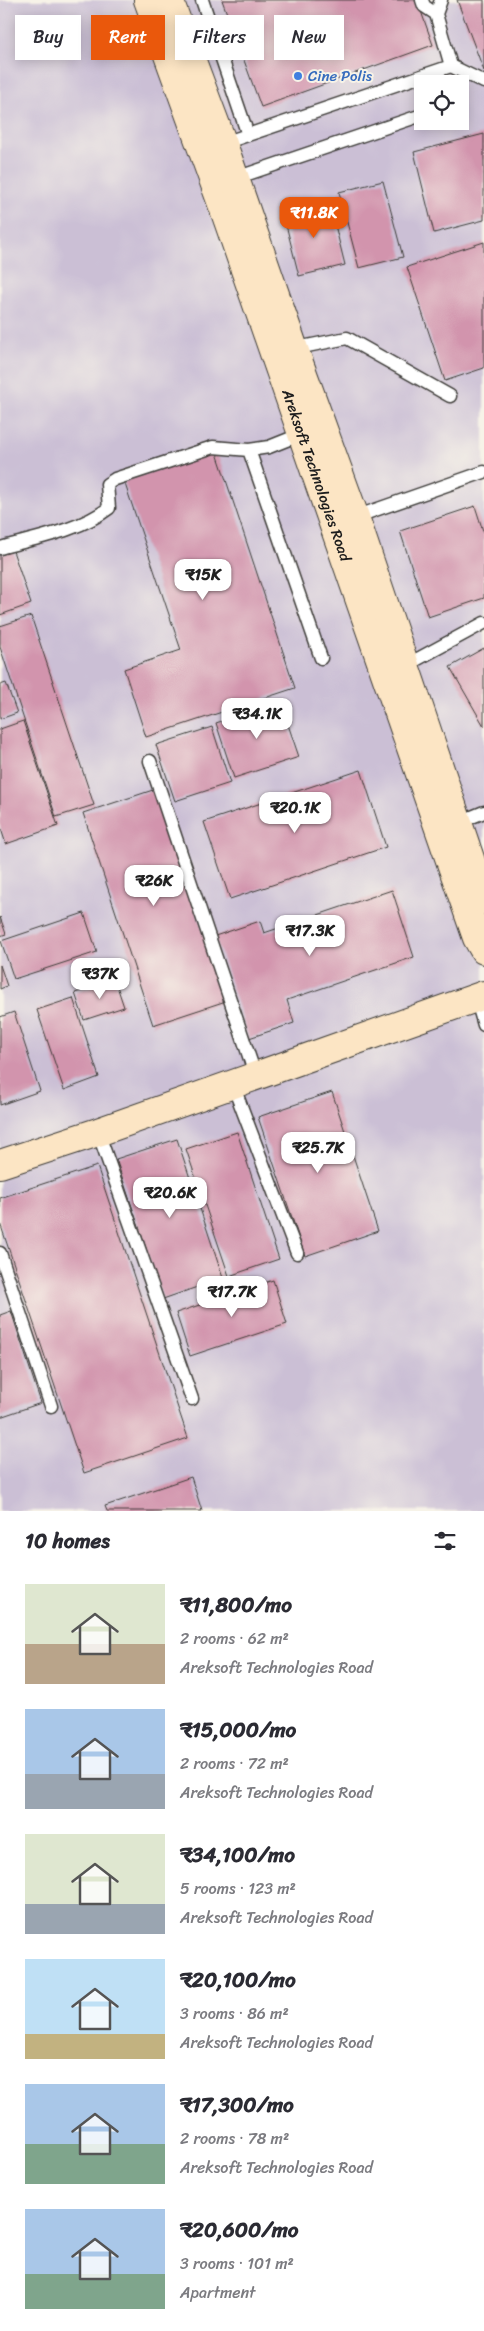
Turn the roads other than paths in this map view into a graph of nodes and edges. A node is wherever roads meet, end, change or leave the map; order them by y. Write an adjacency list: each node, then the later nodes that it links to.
1 (148, 0): 11 (street, Areksoft Technologies Road)
2 (169, 0): 8 (street, Areksoft Technologies Road)
3 (202, 0): 8 (lane)
4 (422, 0): 6 (lane)
5 (441, 0): 6 (lane)
6 (436, 14): 7 (lane)
7 (451, 66): 9 (lane); 11 (lane)
8 (209, 67): 11 (street, Areksoft Technologies Road)
9 (484, 82)
10 (414, 117): 12 (lane)
11 (225, 143): 12 (street, Areksoft Technologies Road)
12 (225, 182): 13 (street, Areksoft Technologies Road)
13 (284, 352): 14 (lane); 15 (street, Areksoft Technologies Road)
14 (450, 396)
15 (312, 430): 16 (lane); 18 (street, Areksoft Technologies Road); 22 (street, Areksoft Technologies Road)
16 (250, 450): 19 (lane); 21 (lane)
17 (484, 472): 18 (lane)
18 (355, 517): 22 (street, Areksoft Technologies Road)
19 (0, 548)
20 (484, 623): 22 (lane)
21 (321, 658)
22 (395, 670): 25 (street, Areksoft Technologies Road); 27 (street, Areksoft Technologies Road)
23 (150, 762): 30 (lane)
24 (484, 812): 25 (lane)
25 (457, 823): 26 (street, Areksoft Technologies Road)
26 (484, 900)
27 (484, 950)
28 (480, 996): 29 (lane); 30 (street)
29 (484, 1025)
30 (244, 1080): 31 (street); 33 (lane)
31 (98, 1132): 32 (street); 35 (lane)
32 (0, 1164)
33 (297, 1253)
34 (0, 1254): 36 (lane)
35 (192, 1399)
36 (51, 1406)

